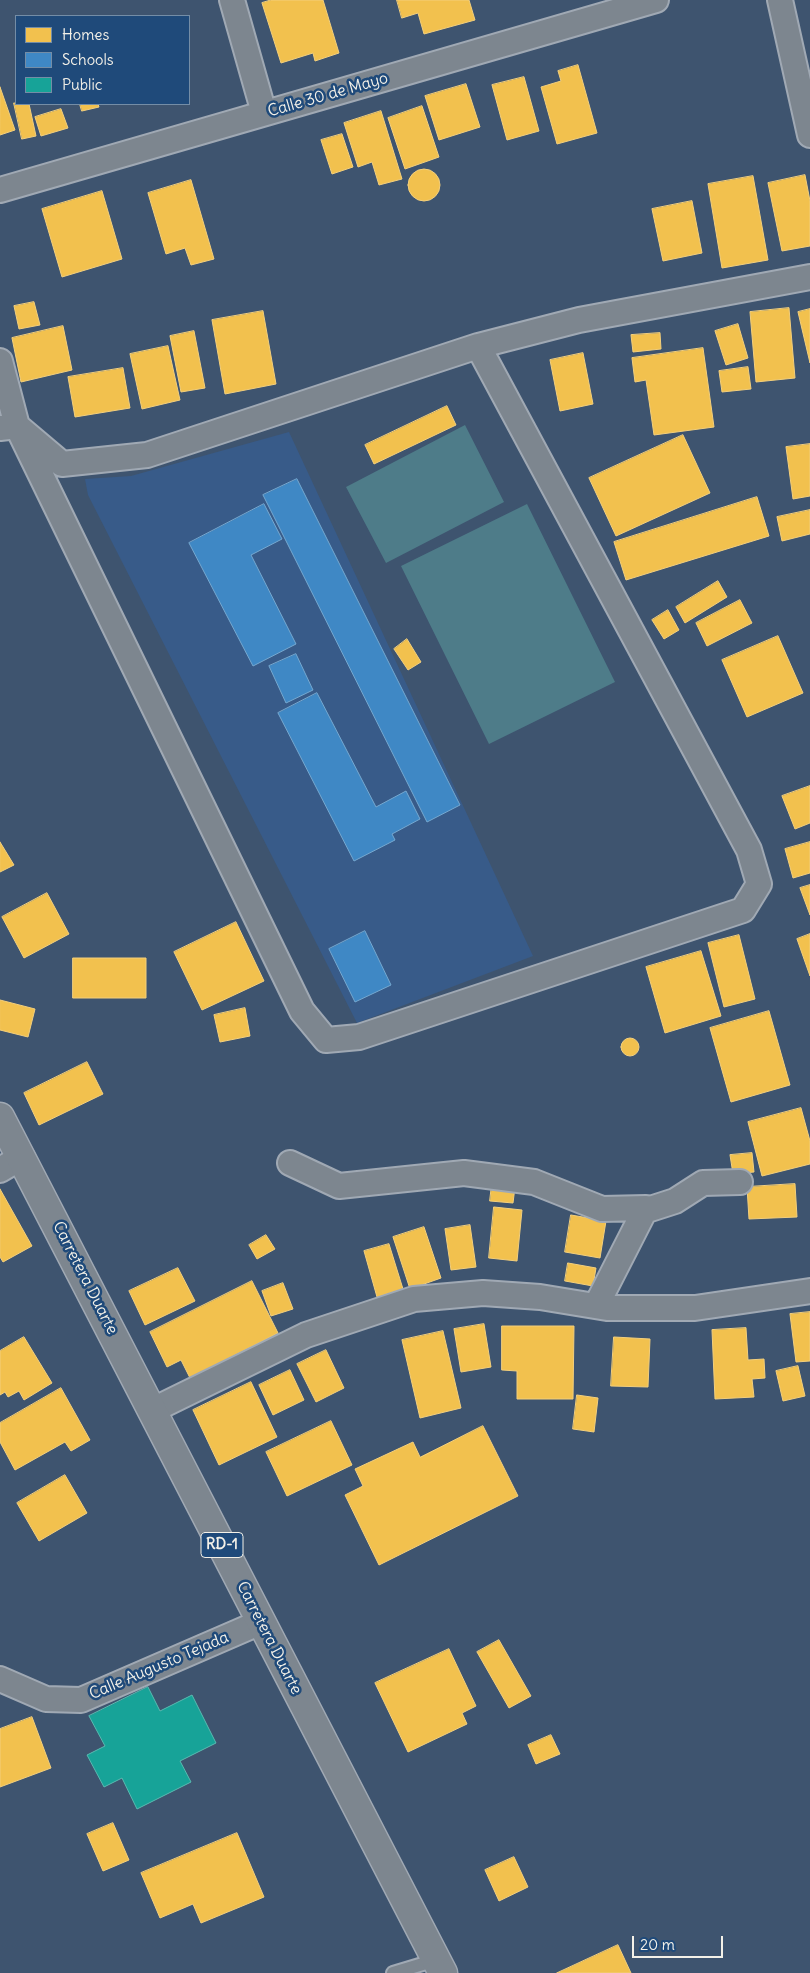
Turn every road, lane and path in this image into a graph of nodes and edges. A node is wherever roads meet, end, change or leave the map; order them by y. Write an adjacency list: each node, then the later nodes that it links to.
1 (232, 0): 4 (street)
2 (656, 0): 4 (street, Calle 30 de Mayo)
3 (780, 0): 5 (street)
4 (264, 114): 6 (street, Calle 30 de Mayo)
5 (810, 135)
6 (0, 190)
7 (810, 277): 8 (street)
8 (478, 346): 10 (street); 10 (street)
9 (0, 361): 10 (street)
10 (8, 427)
11 (0, 1117): 12 (main road, Carretera Duarte / RD-1)
12 (11, 1163): 18 (main road, Carretera Duarte / RD-1)
13 (290, 1163): 15 (street)
14 (740, 1182): 15 (street)
15 (644, 1211): 17 (street)
16 (810, 1291): 17 (street)
17 (596, 1306): 18 (street)
18 (153, 1410): 19 (main road, Carretera Duarte / RD-1)
19 (261, 1622): 20 (street, Calle Augusto Tejada); 21 (main road, Carretera Duarte / RD-1)
20 (0, 1679)
21 (440, 1966): 22 (lane)
22 (393, 1973)

